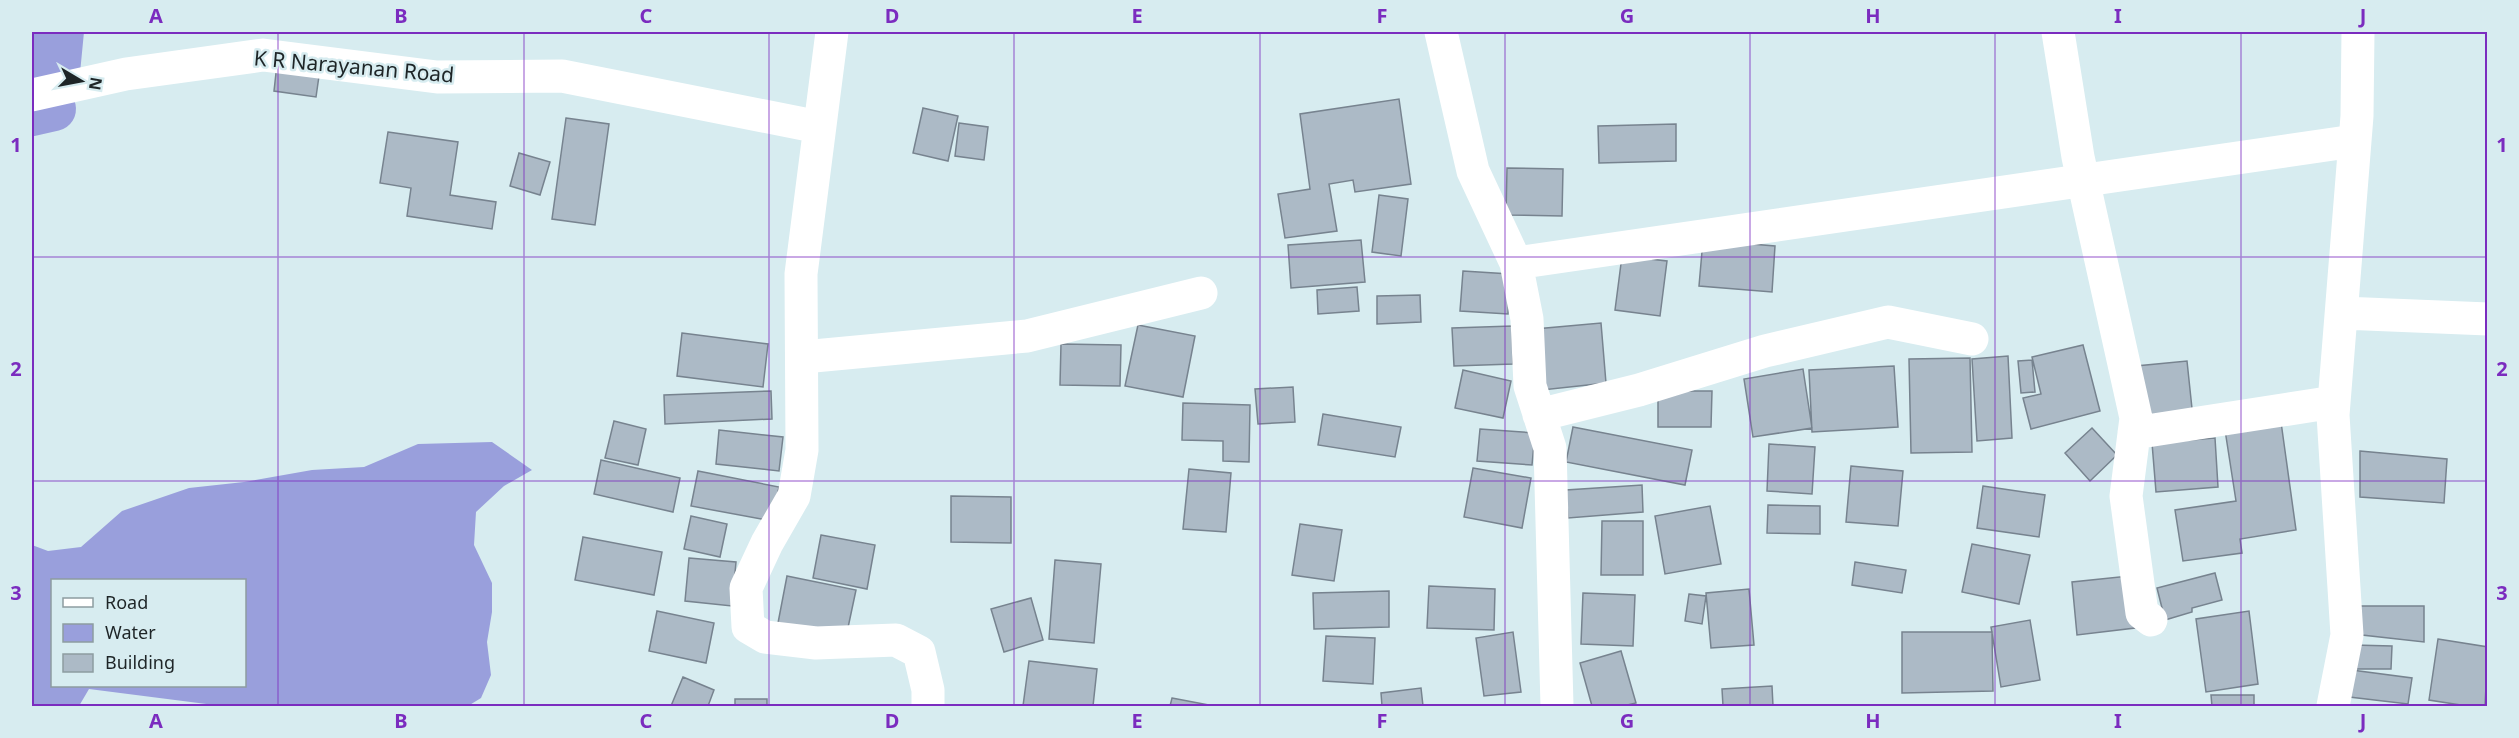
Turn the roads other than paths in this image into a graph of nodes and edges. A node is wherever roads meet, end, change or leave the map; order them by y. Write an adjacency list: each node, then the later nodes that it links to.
1 (832, 32): 6 (street)
2 (1441, 32): 9 (street)
3 (2058, 32): 8 (street)
4 (2358, 32): 7 (street)
5 (32, 95): 6 (street, K R Narayanan Road)
6 (819, 127): 14 (street)
7 (2354, 141): 8 (street); 11 (street)
8 (2083, 179): 9 (street); 17 (street)
9 (1516, 263): 16 (street)
10 (1201, 293): 14 (street)
11 (2342, 313): 12 (street); 15 (street)
12 (2487, 319)
13 (1972, 339): 16 (street)
14 (803, 357): 19 (street)
15 (2334, 402): 17 (street); 21 (street)
16 (1539, 415): 20 (street)
17 (2134, 433): 18 (street)
18 (2151, 620)
19 (928, 706)
20 (1557, 706)
21 (2333, 706)

